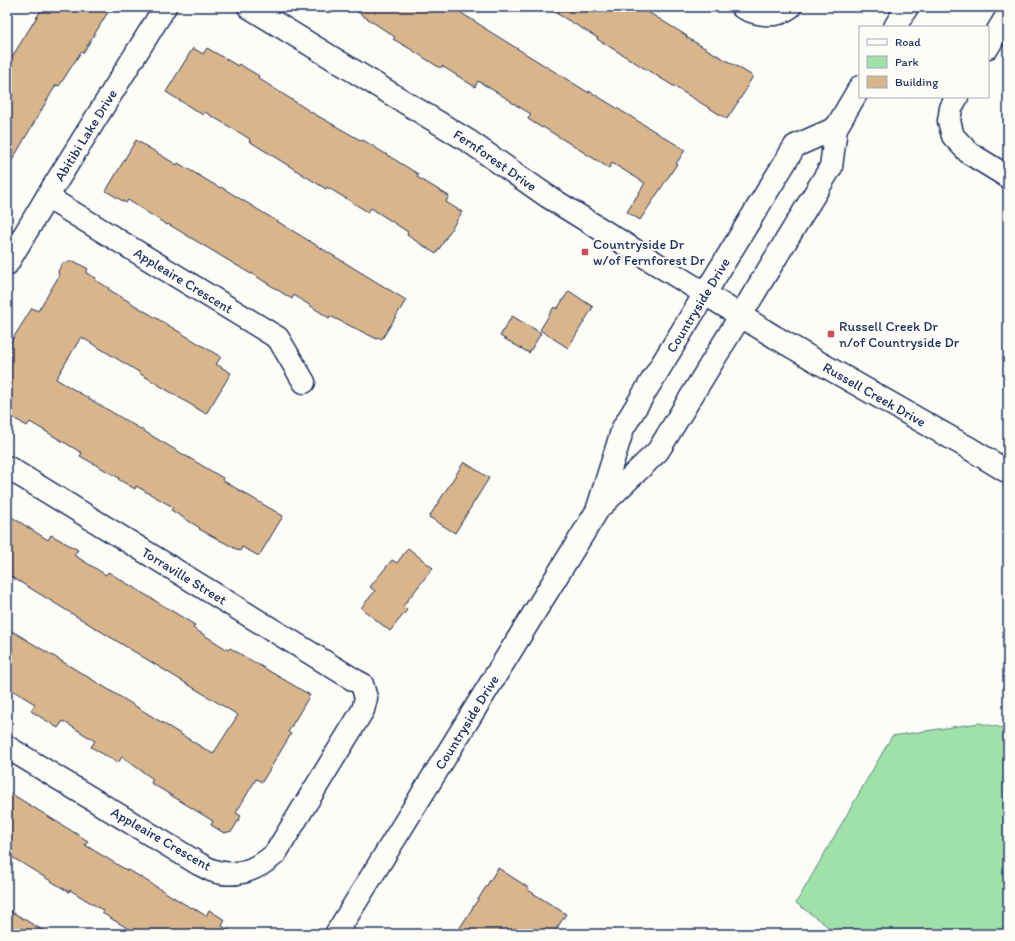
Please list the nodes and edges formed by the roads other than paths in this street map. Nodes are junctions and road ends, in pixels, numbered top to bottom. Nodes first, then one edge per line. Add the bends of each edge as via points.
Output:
1 (164, 7) edge
2 (249, 7) edge
3 (742, 7) edge
4 (790, 7) edge
5 (907, 7) edge
6 (1008, 14) edge
7 (896, 26) edge
8 (989, 45) edge
9 (859, 90) edge
10 (956, 98) edge
11 (836, 128) junction
12 (1008, 177) edge
13 (47, 197) junction
14 (7, 264) edge
15 (705, 293) junction
16 (741, 315) junction
17 (304, 382) dead end
18 (7, 467) edge
19 (1008, 472) edge
20 (597, 511) junction
21 (362, 684) joint
22 (7, 747) edge
23 (336, 934) edge

1 - 13 street, Abitibi Lake Drive
2 - 15 street, Fernforest Drive via 470,142 547,196
3 - 4 street via 764,14 780,13
5 - 7 street
6 - 8 street
9 - 11 street, Countryside Drive
10 - 12 street via 948,121 952,136 968,153
11 - 15 street, Countryside Drive via 795,146
11 - 16 street, Countryside Drive via 831,168
13 - 14 street, Abitibi Lake Drive
13 - 17 street, Appleaire Crescent via 278,338
15 - 16 street, Fernforest Drive
15 - 20 street, Countryside Drive via 623,428
16 - 19 street, Russell Creek Drive
16 - 20 street, Countryside Drive via 658,451
18 - 21 street, Torraville Street
20 - 23 street, Countryside Drive
21 - 22 street, Appleaire Crescent via 366,698 363,710 275,854 267,862 244,872 228,874 199,864

